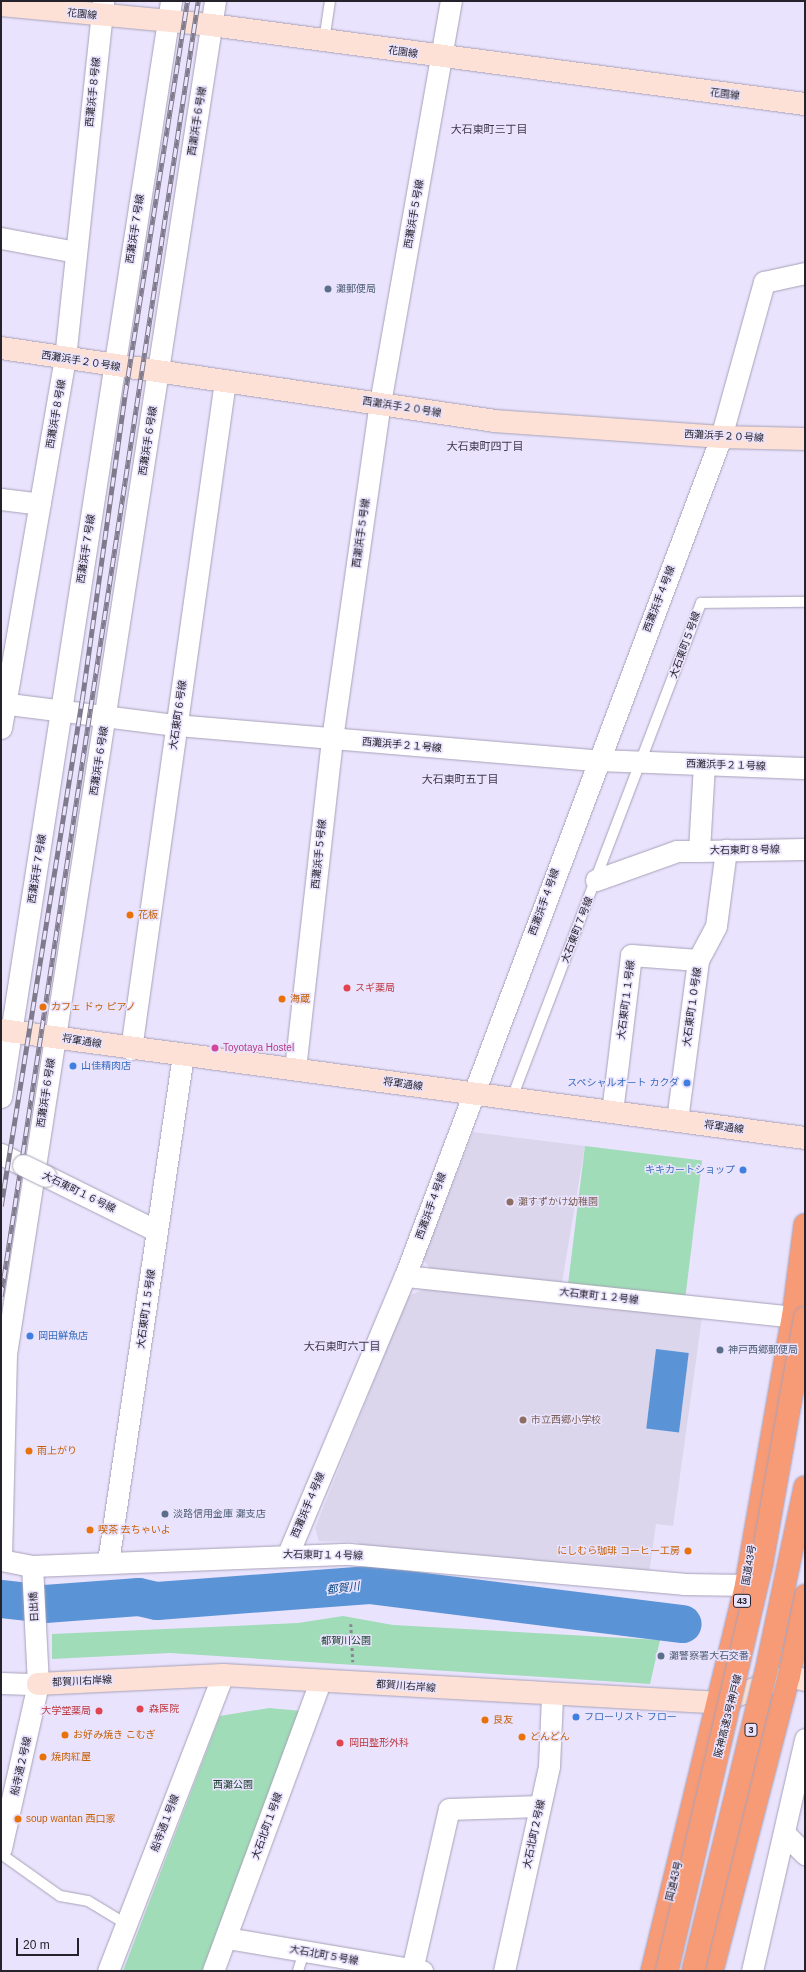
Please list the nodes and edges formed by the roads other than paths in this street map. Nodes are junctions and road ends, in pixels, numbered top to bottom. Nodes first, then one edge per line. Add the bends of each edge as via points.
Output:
1 (215, 1) edge
2 (330, 1) edge
3 (451, 1) edge
4 (1, 5) edge
5 (102, 8) edge
6 (170, 11) edge
7 (211, 25) junction
8 (324, 41) junction
9 (442, 57) junction
10 (805, 104) edge
11 (1, 238) edge
12 (76, 252) junction
13 (805, 273) edge
14 (1, 348) edge
15 (65, 358) junction
16 (114, 366) junction
17 (158, 373) junction
18 (225, 381) junction
19 (380, 403) junction
20 (721, 437) junction
21 (805, 439) edge
22 (1, 499) edge
23 (40, 504) junction
24 (805, 602) edge
25 (3, 704) edge
26 (62, 710) junction
27 (106, 716) junction
28 (176, 725) junction
29 (1, 728) edge
30 (332, 739) junction
31 (596, 760) junction
32 (641, 762) junction
33 (704, 764) junction
34 (805, 768) edge
35 (805, 849) edge
36 (699, 850) junction
37 (726, 850) junction
38 (596, 880) junction
39 (698, 960) junction
40 (6, 1031) edge
41 (55, 1037) junction
42 (131, 1049) junction
43 (183, 1055) junction
44 (295, 1069) junction
45 (473, 1093) junction
46 (1, 1097) edge
47 (512, 1098) junction
48 (612, 1112) junction
49 (677, 1120) junction
50 (805, 1138) edge
51 (1, 1154) edge
52 (805, 1225) edge
53 (157, 1231) junction
54 (405, 1276) junction
55 (799, 1317) edge
56 (805, 1487) edge
57 (2, 1522) edge
58 (288, 1554) junction
59 (2, 1560) edge
60 (108, 1562) junction
61 (32, 1572) junction
62 (746, 1585) junction
63 (805, 1596) edge
64 (223, 1675) junction
65 (797, 1678) edge
66 (320, 1681) junction
67 (1, 1683) edge
68 (38, 1684) junction
69 (552, 1696) junction
70 (717, 1703) junction
71 (805, 1739) edge
72 (802, 1768) edge
73 (540, 1806) junction
74 (784, 1833) junction
75 (1, 1848) edge
76 (1, 1854) edge
77 (805, 1854) edge
78 (126, 1924) junction
79 (227, 1938) junction
80 (304, 1951) junction
81 (408, 1970) edge
82 (108, 1971) edge
83 (213, 1971) edge
84 (298, 1971) edge
85 (504, 1971) edge
86 (652, 1971) edge
87 (667, 1971) edge
88 (693, 1971) edge
89 (712, 1971) edge
90 (752, 1971) edge

1 - 7 street, 西灘浜手６号線
2 - 8 lane
3 - 9 street, 西灘浜手５号線
4 - 5 street, 花園線
5 - 6 street, 花園線
5 - 12 street, 西灘浜手８号線
6 - 7 street, 花園線
6 - 16 street, 西灘浜手７号線
7 - 8 street, 花園線
7 - 17 street, 西灘浜手６号線
8 - 9 street, 花園線
9 - 10 street, 花園線
9 - 19 street, 西灘浜手５号線
11 - 12 street
12 - 15 street, 西灘浜手８号線
13 - 20 street, 西灘浜手４号線 via 764,282
14 - 15 street, 西灘浜手２０号線
15 - 16 street, 西灘浜手２０号線
15 - 23 street, 西灘浜手８号線
16 - 17 street, 西灘浜手２０号線
16 - 26 street, 西灘浜手７号線
17 - 18 street, 西灘浜手２０号線
17 - 27 street, 西灘浜手６号線
18 - 19 street, 西灘浜手２０号線
18 - 28 street, 大石東町６号線
19 - 20 street, 西灘浜手２０号線 via 494,421
19 - 30 street, 西灘浜手５号線
20 - 21 street, 西灘浜手２０号線
20 - 31 street, 西灘浜手４号線
22 - 23 street
23 - 25 street, 西灘浜手８号線
24 - 32 lane, 大石東町５号線 via 701,603
25 - 26 street, 西灘浜手２１号線
25 - 29 street, 西灘浜手８号線
26 - 27 street, 西灘浜手２１号線
26 - 40 street, 西灘浜手７号線
27 - 28 street, 西灘浜手２１号線
27 - 41 street, 西灘浜手６号線
28 - 30 street, 西灘浜手２１号線
28 - 42 street, 大石東町６号線
30 - 31 street, 西灘浜手２１号線
30 - 44 street, 西灘浜手５号線
31 - 32 street, 西灘浜手２１号線
31 - 45 street, 西灘浜手４号線
32 - 33 street, 西灘浜手２１号線
32 - 38 lane, 大石東町７号線
33 - 34 street, 西灘浜手２１号線
33 - 36 street, 大石東町８号線
35 - 37 street, 大石東町８号線
36 - 37 street, 大石東町８号線
36 - 38 street via 677,851
37 - 39 street, 大石東町１０号線 via 716,926
38 - 47 lane, 大石東町７号線
39 - 48 street, 大石東町１１号線 via 631,955
39 - 49 street, 大石東町１０号線
40 - 41 street, 将軍通線
40 - 46 street, 西灘浜手７号線
41 - 42 street, 将軍通線
41 - 57 street, 西灘浜手６号線 via 6,1354
42 - 43 street, 将軍通線
43 - 44 street, 将軍通線
43 - 53 street, 大石東町１５号線
44 - 45 street, 将軍通線
45 - 47 street, 将軍通線
45 - 54 street, 西灘浜手４号線
47 - 48 street, 将軍通線
48 - 49 street, 将軍通線
49 - 50 street, 将軍通線
51 - 53 street, 大石東町１６号線, bridge
52 - 55 highway, 国道43号 / 43
53 - 60 street, 大石東町１５号線
54 - 55 street, 大石東町１２号線
54 - 58 street, 西灘浜手４号線
55 - 62 highway, 国道43号 / 43
55 - 87 highway, 阪神高速3号神戸線, bridge via 762,1562
56 - 88 highway, 3, bridge via 766,1672
57 - 59 street, 大石東町１４号線
58 - 60 street, 大石東町１４号線
58 - 62 street, 大石東町１４号線 via 350,1554 683,1584
59 - 61 street, 大石東町１４号線
60 - 61 street, 大石東町１４号線
61 - 68 street, 日出橋
62 - 70 highway, 国道43号 / 43
63 - 65 highway
64 - 66 street, 都賀川右岸線
64 - 68 street, 都賀川右岸線
64 - 78 street, 船寺通１号線
65 - 70 street, 都賀川右岸線
65 - 89 highway
66 - 69 street, 都賀川右岸線
66 - 79 street, 大石北町１号線
67 - 68 street, 都賀川右岸線
68 - 75 street, 船寺通２号線
69 - 70 street, 都賀川右岸線
69 - 73 street, 大石北町２号線 via 548,1766
70 - 86 highway, 国道43号 / 43
71 - 72 street
72 - 74 street
73 - 81 street via 448,1809
73 - 85 street, 大石北町２号線
74 - 77 street
74 - 90 street
76 - 78 lane via 60,1896 88,1900
78 - 82 street, 船寺通１号線
79 - 80 street, 大石北町５号線
79 - 83 street, 大石北町１号線
80 - 81 street, 大石北町５号線
80 - 84 lane

